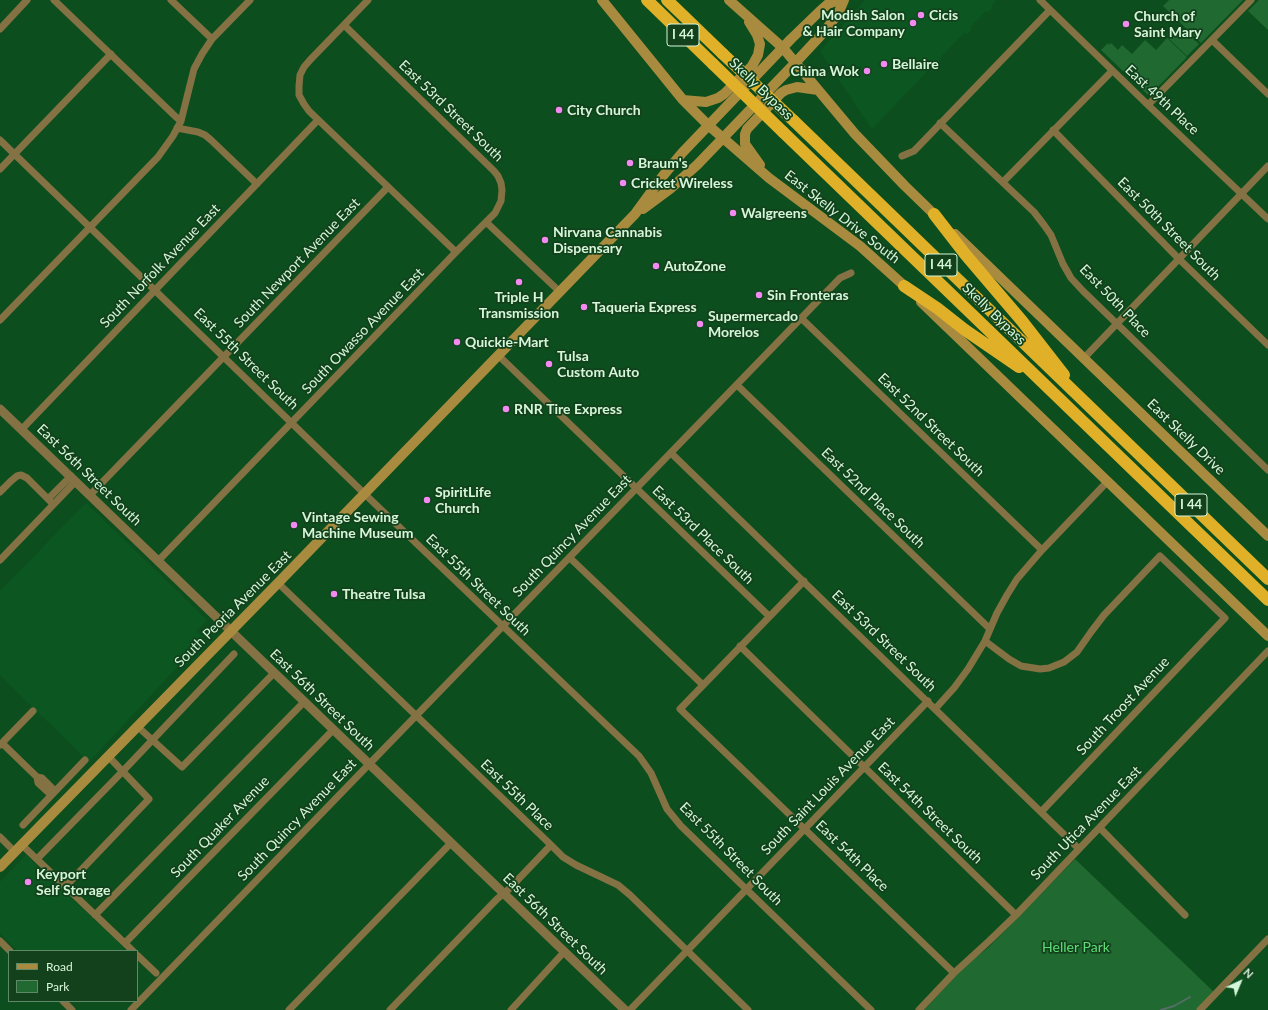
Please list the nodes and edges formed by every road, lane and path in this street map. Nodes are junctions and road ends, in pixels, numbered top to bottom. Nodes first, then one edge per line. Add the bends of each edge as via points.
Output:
1 (27, 0) edge
2 (54, 0) edge
3 (171, 0) edge
4 (250, 0) edge
5 (368, 0) edge
6 (602, 0) edge
7 (729, 0) edge
8 (838, 0) edge
9 (844, 0) edge
10 (1040, 0) edge
11 (1251, 0) edge
12 (669, 1) edge
13 (648, 2) edge
14 (1050, 10) junction
15 (744, 14) junction
16 (344, 25) junction
17 (0, 30) edge
18 (212, 39) junction
19 (1212, 40) junction
20 (783, 48) junction
21 (111, 54) junction
22 (796, 62) junction
23 (1112, 71) junction
24 (818, 90) junction
25 (1268, 94) edge
26 (683, 100) junction
27 (1148, 105) junction
28 (318, 120) junction
29 (940, 123) junction
30 (179, 125) junction
31 (708, 125) junction
32 (1053, 130) junction
33 (722, 138) junction
34 (0, 140) edge
35 (14, 154) junction
36 (902, 156) dead end
37 (1268, 166) edge
38 (0, 169) edge
39 (769, 178) junction
40 (1003, 182) junction
41 (257, 184) junction
42 (388, 188) junction
43 (1242, 194) junction
44 (635, 214) junction
45 (934, 214) junction
46 (1268, 219) edge
47 (486, 222) junction
48 (90, 227) junction
49 (456, 252) junction
50 (1179, 260) junction
51 (852, 273) dead end
52 (904, 286) junction
53 (155, 290) junction
54 (560, 292) junction
55 (801, 318) junction
56 (0, 320) edge
57 (1117, 324) junction
58 (1268, 345) edge
59 (498, 356) junction
60 (224, 357) junction
61 (1084, 358) junction
62 (737, 385) junction
63 (1046, 386) junction
64 (1089, 408) junction
65 (0, 409) edge
66 (292, 423) junction
67 (22, 429) junction
68 (671, 453) junction
69 (1268, 470) edge
70 (73, 479) junction
71 (1108, 482) junction
72 (637, 488) junction
73 (0, 492) edge
74 (365, 494) junction
75 (90, 495) junction
76 (51, 501) junction
77 (1268, 536) edge
78 (1042, 550) junction
79 (570, 558) junction
80 (0, 560) edge
81 (158, 561) junction
82 (1268, 580) edge
83 (804, 581) junction
84 (278, 583) junction
85 (1268, 600) edge
86 (769, 616) junction
87 (503, 626) junction
88 (990, 629) junction
89 (230, 631) junction
90 (1268, 636) edge
91 (984, 642) junction
92 (740, 646) junction
93 (1268, 651) edge
94 (234, 654) dead end
95 (274, 673) junction
96 (703, 685) junction
97 (304, 702) junction
98 (928, 702) junction
99 (935, 708) junction
100 (33, 710) dead end
101 (416, 715) junction
102 (137, 726) junction
103 (333, 730) junction
104 (152, 740) junction
105 (1, 744) edge
106 (108, 756) junction
107 (85, 760) dead end
108 (369, 764) junction
109 (865, 767) junction
110 (123, 771) junction
111 (53, 793) junction
112 (63, 803) junction
113 (1041, 812) junction
114 (23, 825) dead end
115 (1100, 828) junction
116 (805, 829) junction
117 (0, 837) edge
118 (451, 842) junction
119 (551, 845) junction
120 (18, 848) junction
121 (1079, 849) junction
122 (37, 859) junction
123 (0, 867) edge
124 (65, 887) junction
125 (747, 889) junction
126 (504, 893) junction
127 (1016, 914) junction
128 (1185, 915) dead end
129 (95, 916) junction
130 (1268, 940) edge
131 (0, 941) edge
132 (125, 943) junction
133 (9, 950) edge
134 (132, 950) edge
135 (687, 951) junction
136 (564, 952) junction
137 (138, 956) edge
138 (156, 973) dead end
139 (954, 973) junction
140 (64, 1002) edge
141 (72, 1010) edge
142 (131, 1010) edge
143 (289, 1010) edge
144 (390, 1010) edge
145 (511, 1010) edge
146 (625, 1010) edge
147 (630, 1010) edge
148 (748, 1010) edge
149 (871, 1010) edge
150 (918, 1010) edge
151 (1200, 1010) edge

1 - 17 street
2 - 21 street
3 - 18 street
4 - 18 street
5 - 16 street
6 - 26 main road, East Skelly Drive South
7 - 15 main road
8 - 20 main road, South Peoria Avenue East via 828,4 814,16
9 - 22 main road, South Peoria Avenue East via 838,14
10 - 14 street, East 49th Place
11 - 19 street
12 - 64 highway, Skelly Bypass / I 44, bridge
13 - 63 highway, Skelly Bypass / I 44, bridge
14 - 23 street, East 49th Place
14 - 29 street
15 - 20 main road
15 - 26 main road via 759,40 760,50 756,60 718,98 706,102
16 - 28 street via 310,60 300,75 299,95 306,108
16 - 47 street, East 53rd Street South via 498,176 502,190 501,201 495,213
18 - 30 street via 194,69
19 - 25 street
19 - 27 street
20 - 22 main road
20 - 31 main road, South Peoria Avenue East
21 - 30 street via 176,118
21 - 35 street
22 - 24 main road
22 - 33 main road, South Peoria Avenue East
23 - 27 street, East 49th Place
23 - 32 street
24 - 39 main road via 786,90 747,129 745,144
24 - 45 main road via 870,151
26 - 31 main road, East Skelly Drive South
27 - 43 street, East 49th Place
28 - 41 street, South Norfolk Avenue East
28 - 42 street
29 - 36 street via 914,151
29 - 40 street, East 50th Place
30 - 41 street via 205,135
30 - 48 street via 158,157
31 - 33 main road, East Skelly Drive South
31 - 44 main road, South Peoria Avenue East via 666,172
32 - 40 street
32 - 50 street, East 50th Street South
33 - 39 main road, East Skelly Drive South
33 - 44 main road, South Peoria Avenue East via 670,189
34 - 35 street, East 55th Street South
35 - 38 street
35 - 48 street, East 55th Street South
37 - 43 street
39 - 52 main road, East Skelly Drive South via 860,246
40 - 57 street, East 50th Place via 1044,225 1072,278
41 - 53 street, South Norfolk Avenue East
42 - 49 street
42 - 60 street, South Newport Avenue East
43 - 46 street, East 49th Place
43 - 50 street
44 - 54 main road, South Peoria Avenue East
45 - 61 main road
45 - 64 highway via 1022,320
47 - 49 street, South Owasso Avenue East
47 - 54 street
48 - 53 street, East 55th Street South
48 - 56 street
49 - 66 street, South Owasso Avenue East
50 - 57 street
50 - 58 street, East 50th Street South
51 - 55 street, South Quincy Avenue East via 840,278
52 - 63 highway
52 - 71 main road, East Skelly Drive South
53 - 60 street, East 55th Street South
53 - 67 street, South Norfolk Avenue East
54 - 59 main road, South Peoria Avenue East
55 - 62 street, South Quincy Avenue East
55 - 78 street, East 52nd Street South
57 - 61 street
57 - 69 street, East 50th Place
59 - 72 street, East 53rd Place South
59 - 74 main road, South Peoria Avenue East
60 - 66 street, East 55th Street South
60 - 75 street, South Newport Avenue East
61 - 77 main road, East Skelly Drive
62 - 68 street, South Quincy Avenue East
62 - 88 street, East 52nd Place South
63 - 85 highway, Skelly Bypass / I 44
64 - 82 highway, Skelly Bypass / I 44
65 - 67 street, East 56th Street South
66 - 74 street, East 55th Street South
66 - 81 street, South Owasso Avenue East
67 - 70 street, East 56th Street South
68 - 72 street, South Quincy Avenue East
68 - 83 street, East 53rd Street South
70 - 75 street, East 56th Street South
70 - 76 street
71 - 78 street
71 - 90 main road
72 - 79 street, South Quincy Avenue East
72 - 86 street, East 53rd Place South
73 - 76 street via 21,475
74 - 84 main road, South Peoria Avenue East
74 - 87 street, East 55th Street South
75 - 81 street, East 56th Street South
76 - 80 street
78 - 88 street via 1017,579
79 - 87 street, South Quincy Avenue East
79 - 96 street
81 - 89 street, East 56th Street South
83 - 86 street
83 - 98 street, East 53rd Street South
84 - 89 main road, South Peoria Avenue East
84 - 101 street, East 55th Place
86 - 92 street
87 - 101 street, South Quincy Avenue East
87 - 125 street, East 55th Street South via 638,756 651,773 673,817
88 - 91 street
89 - 95 street, East 56th Street South
89 - 102 main road, South Peoria Avenue East
91 - 99 street via 954,688
91 - 113 street, South Troost Avenue via 1022,666 1040,669 1064,662 1077,652 1104,616 1160,556 1225,618
92 - 96 street
92 - 109 street, East 54th Street South
93 - 115 street, South Utica Avenue East
94 - 104 street
95 - 97 street, East 56th Street South
95 - 104 street via 182,767
96 - 116 street, East 54th Place via 680,709
97 - 103 street, East 56th Street South
97 - 129 street
98 - 99 street, East 53rd Street South
98 - 109 street, South Saint Louis Avenue East
99 - 113 street, East 53rd Street South
100 - 105 street
101 - 108 street, South Quincy Avenue East
101 - 119 street, East 55th Place
102 - 104 street
102 - 106 main road, South Peoria Avenue East
103 - 108 street, East 56th Street South
103 - 132 street, South Quaker Avenue
104 - 110 street
105 - 111 street via 37,778 42,778
106 - 110 street
106 - 112 main road, South Peoria Avenue East
107 - 111 street
108 - 118 street, East 56th Street South
108 - 142 street, South Quincy Avenue East
109 - 116 street, South Saint Louis Avenue East
109 - 127 street, East 54th Street South
110 - 122 street
110 - 124 street via 149,799
111 - 112 street
111 - 114 street
112 - 120 main road, South Peoria Avenue East
113 - 121 street, East 53rd Street South
115 - 121 street, South Utica Avenue East
115 - 128 street
116 - 125 street, South Saint Louis Avenue East
116 - 139 street, East 54th Place
117 - 120 street
118 - 126 street, East 56th Street South
118 - 143 street
119 - 126 street
119 - 135 street, East 55th Place via 576,865 618,885
120 - 122 street
120 - 123 main road, South Peoria Avenue East
121 - 127 street, South Utica Avenue East
122 - 124 street
124 - 129 street
125 - 135 street, South Saint Louis Avenue East
125 - 149 street, East 55th Street South
126 - 136 street, East 56th Street South
126 - 144 street
127 - 139 street, South Utica Avenue East
129 - 132 street
130 - 151 street
131 - 133 street
132 - 134 street
135 - 147 street, South Saint Louis Avenue East
135 - 148 street, East 55th Place
136 - 145 street
136 - 146 street, East 56th Street South
137 - 138 street
139 - 150 street, South Utica Avenue East
140 - 141 street

